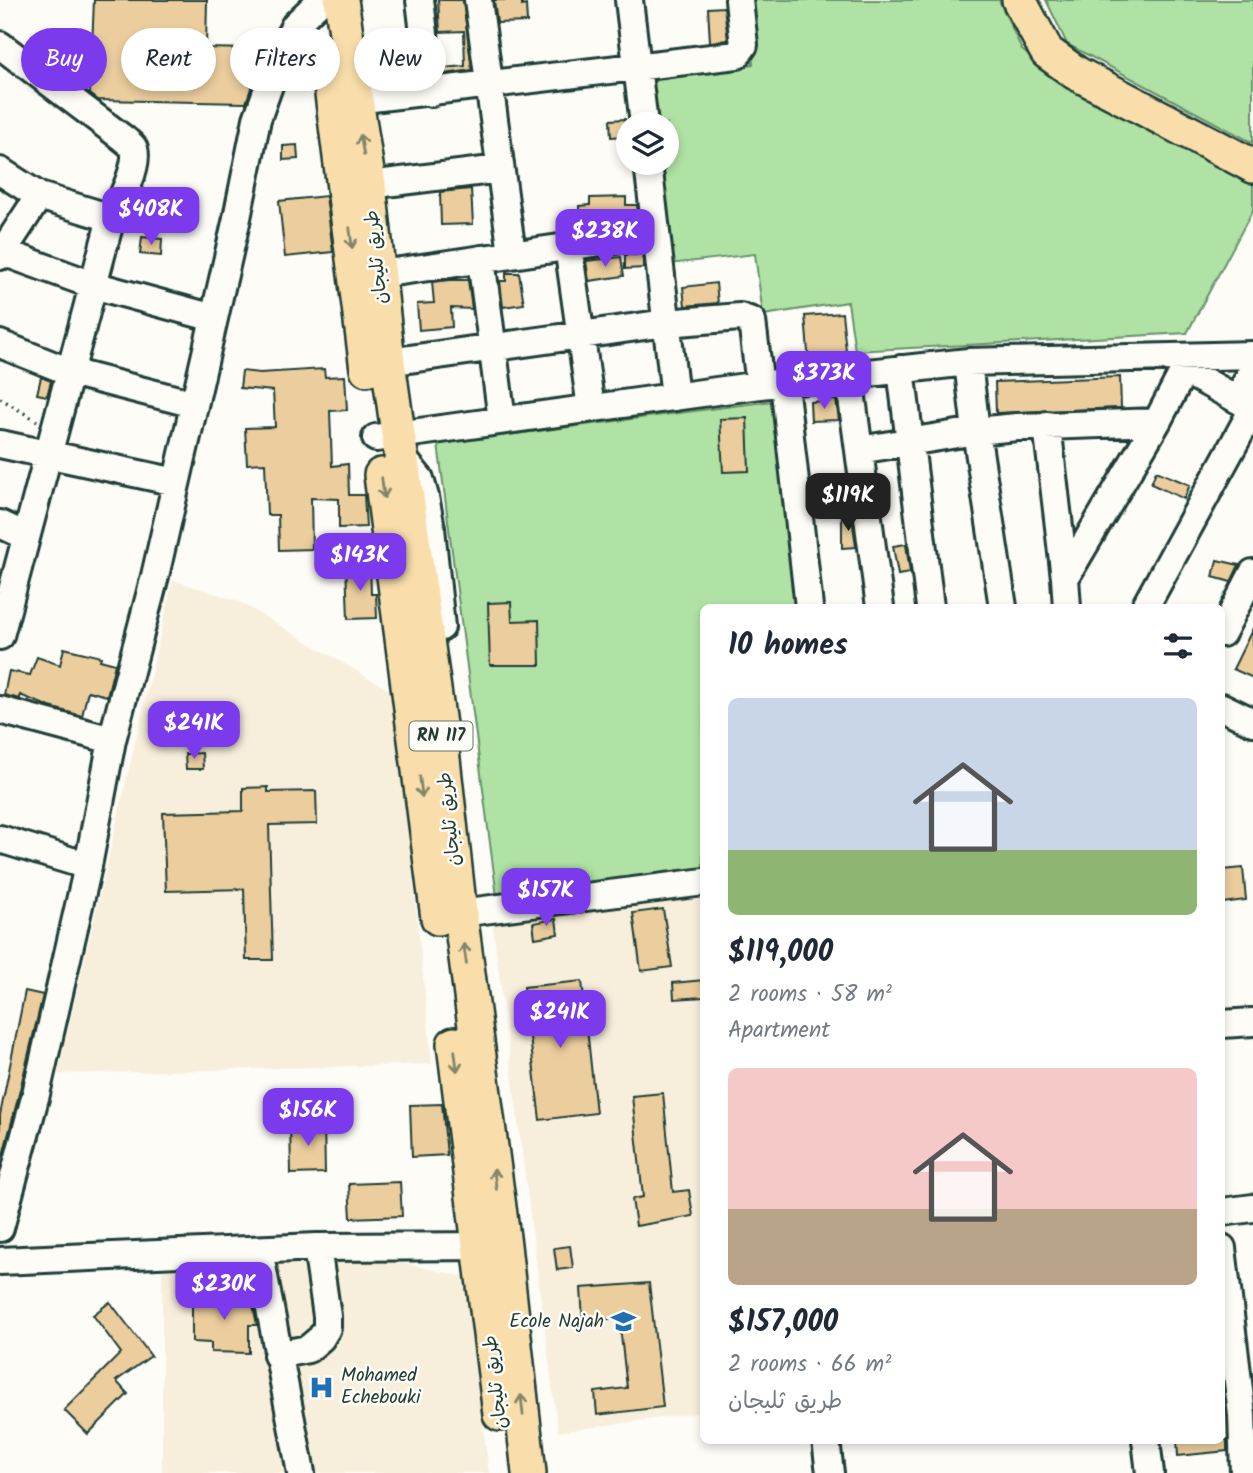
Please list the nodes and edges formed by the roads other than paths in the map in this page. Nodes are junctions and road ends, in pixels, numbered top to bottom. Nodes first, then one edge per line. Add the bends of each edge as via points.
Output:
1 (322, 0) edge
2 (341, 0) edge
3 (420, 0) edge
4 (478, 0) edge
5 (629, 0) edge
6 (739, 0) edge
7 (1019, 0) edge
8 (0, 45) edge
9 (637, 68) junction
10 (488, 85) junction
11 (430, 93) junction
12 (355, 100) junction
13 (642, 112) edge
14 (1253, 166) edge
15 (500, 169) junction
16 (0, 171) edge
17 (649, 175) edge
18 (369, 185) junction
19 (39, 196) junction
20 (111, 218) junction
21 (656, 234) junction
22 (568, 246) junction
23 (1, 253) edge
24 (512, 254) junction
25 (481, 259) junction
26 (380, 274) junction
27 (93, 285) junction
28 (214, 318) junction
29 (666, 323) junction
30 (581, 335) junction
31 (0, 344) edge
32 (492, 347) junction
33 (1253, 355) edge
34 (388, 362) junction
35 (968, 362) junction
36 (1187, 363) junction
37 (901, 369) junction
38 (1253, 369) edge
39 (70, 372) junction
40 (849, 376) junction
41 (772, 384) junction
42 (675, 397) junction
43 (194, 404) junction
44 (1248, 405) edge
45 (591, 408) junction
46 (502, 420) junction
47 (1157, 422) junction
48 (1047, 425) junction
49 (976, 431) junction
50 (911, 442) junction
51 (51, 443) junction
52 (392, 443) junction
53 (0, 444) edge
54 (859, 450) junction
55 (176, 482) junction
56 (0, 524) edge
57 (26, 536) junction
58 (1253, 573) edge
59 (1065, 578) junction
60 (809, 604) edge
61 (880, 604) edge
62 (930, 604) edge
63 (1003, 604) edge
64 (1067, 604) edge
65 (1147, 604) edge
66 (1225, 627) edge
67 (0, 636) edge
68 (1225, 708) edge
69 (0, 710) edge
70 (1253, 722) edge
71 (427, 733) junction
72 (112, 740) junction
73 (0, 839) edge
74 (88, 866) junction
75 (700, 883) edge
76 (460, 913) junction
77 (1253, 1022) edge
78 (1225, 1024) edge
79 (1253, 1208) edge
80 (1225, 1212) edge
81 (0, 1228) edge
82 (492, 1246) junction
83 (317, 1247) junction
84 (259, 1250) junction
85 (0, 1261) edge
86 (1225, 1295) edge
87 (278, 1355) junction
88 (1247, 1414) edge
89 (826, 1444) edge
90 (1146, 1444) edge
91 (300, 1473) edge
92 (507, 1473) edge
93 (529, 1473) edge
94 (830, 1473) edge
95 (1150, 1473) edge
96 (1241, 1473) edge

1 - 28 street via 295,25 257,118
1 -> 52 main road, طريق ثليجان / RN 117 via 332,103
2 - 12 main road, طريق ثليجان / RN 117
3 - 11 street
4 - 10 street
5 - 9 street
6 - 9 street via 744,45 737,55
7 - 14 main road via 1047,52 1076,73
8 - 20 street via 134,148 136,157 123,199
9 - 10 street
9 - 13 street
10 - 11 street
10 - 15 street
11 - 12 street
18 -> 12 main road, طريق ثليجان / RN 117
15 - 18 street
15 - 24 street
16 - 19 street
17 - 21 street
18 - 26 main road, طريق ثليجان / RN 117
19 - 20 street
19 - 23 street
20 - 27 street
21 - 22 street
21 - 29 street
22 - 24 street
22 - 30 street
23 - 27 street
24 - 25 street
25 - 26 street
25 - 32 street
26 - 34 main road, طريق ثليجان / RN 117
27 - 28 street
27 - 39 street
28 - 43 street
29 - 30 street
29 - 41 street via 748,318
29 - 42 street
30 - 32 street
30 - 45 street
31 - 39 street
32 - 34 street
32 - 46 street
33 - 36 street
34 - 52 main road, طريق ثليجان / RN 117
35 - 36 street
35 - 37 street
35 - 49 street
36 - 44 street
36 - 47 street
37 - 40 street
37 - 50 street
38 - 44 street
39 - 43 street
39 - 51 street
40 - 41 street
40 - 54 street
41 - 42 street
41 - 60 street
42 - 45 street
43 - 55 street
44 - 65 street
45 - 46 street
46 - 52 street
47 - 48 street
47 - 59 street
48 - 49 street
48 - 59 street
49 - 50 street
49 - 63 street
50 - 54 street
50 - 62 street
51 - 53 street
51 - 55 street
51 - 57 street
52 - 71 main road, طريق ثليجان / RN 117
54 - 61 street
55 - 72 street
56 - 57 street
57 - 67 street
58 - 66 street
59 - 64 street
68 - 70 street
69 - 72 street
71 - 76 main road, طريق ثليجان / RN 117
71 -> 82 main road, طريق ثليجان / RN 117
72 - 74 street
73 - 74 street
74 - 81 street
75 - 76 street
82 -> 76 main road, طريق ثليجان / RN 117
77 - 78 street
79 - 80 street
82 - 83 street
82 - 92 main road, طريق ثليجان / RN 117
93 -> 82 main road, طريق ثليجان / RN 117
83 - 84 street
83 - 87 street via 327,1328 308,1349
84 - 85 street
84 - 87 street
86 - 88 street
87 - 91 street
88 - 96 street
89 - 94 street
90 - 95 street

